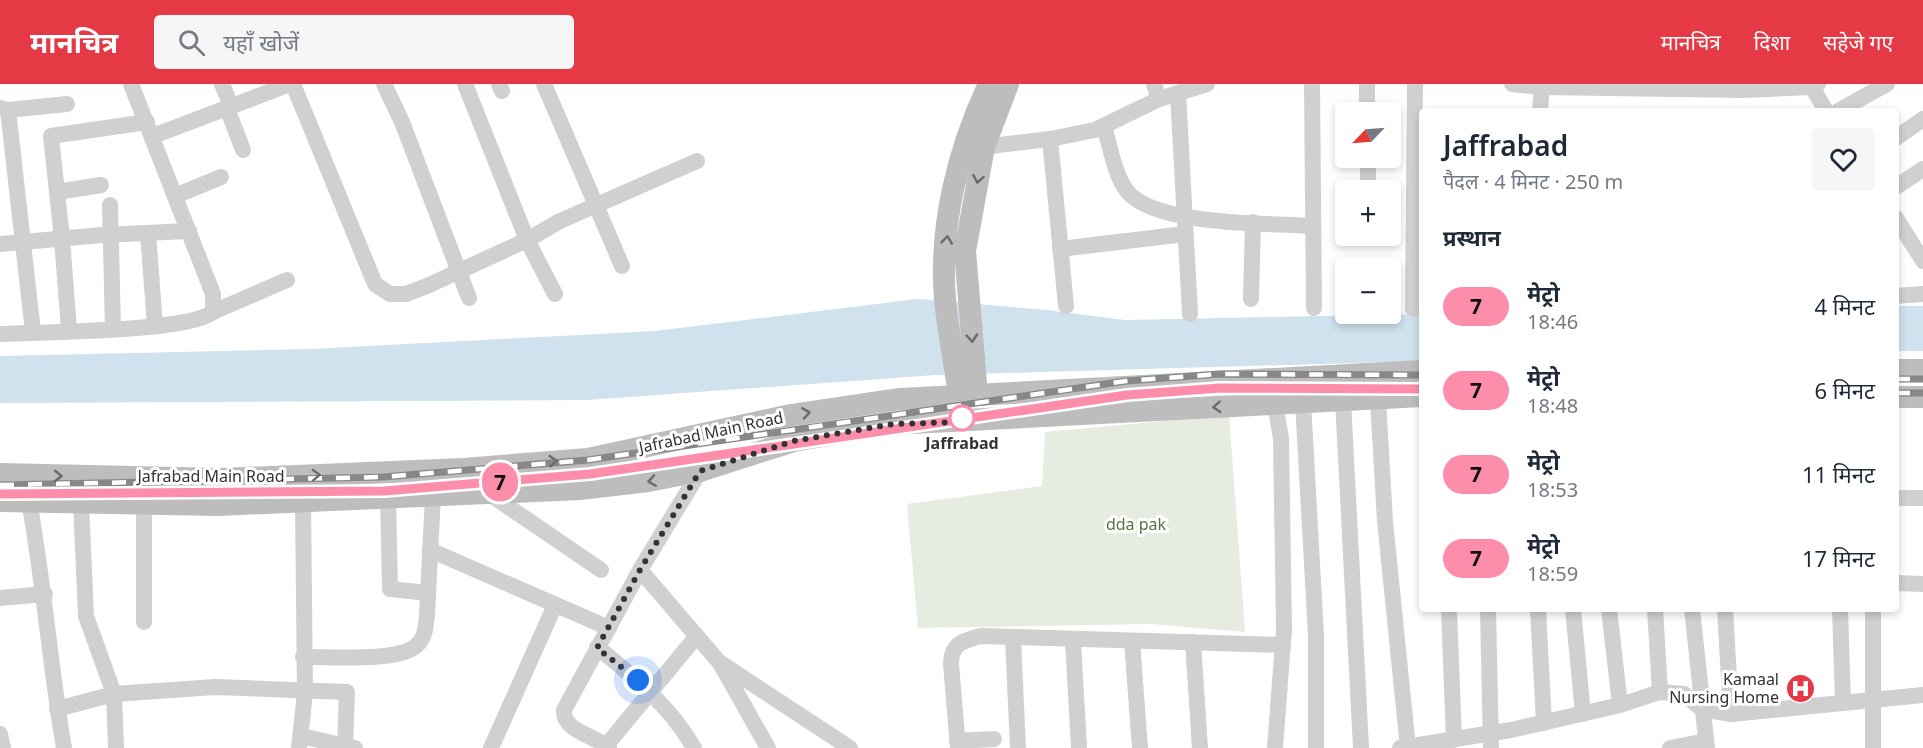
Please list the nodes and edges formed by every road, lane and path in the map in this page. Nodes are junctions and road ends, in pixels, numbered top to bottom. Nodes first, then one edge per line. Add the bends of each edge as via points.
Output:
1 (130, 84) edge
2 (222, 84) edge
3 (291, 84) edge
4 (384, 84) edge
5 (465, 84) edge
6 (544, 84) edge
7 (989, 84) edge
8 (1008, 84) edge
9 (1207, 84) edge
10 (1312, 84) edge
11 (1367, 84) edge
12 (1415, 84) edge
13 (1514, 84) edge
14 (1887, 84) edge
15 (1542, 86) edge
16 (1630, 86) edge
17 (1768, 86) edge
18 (1815, 86) edge
19 (1741, 87) edge
20 (1157, 92) edge
21 (1178, 93) junction
22 (1368, 102) edge
23 (67, 104) dead end
24 (229, 107) junction
25 (1540, 108) edge
26 (1825, 108) edge
27 (1843, 108) edge
28 (4, 109) edge
29 (1923, 119) edge
30 (1104, 126) junction
31 (150, 129) junction
32 (1899, 136) edge
33 (1050, 139) junction
34 (974, 148) junction
35 (243, 150) dead end
36 (697, 161) dead end
37 (1923, 169) edge
38 (221, 177) dead end
39 (101, 184) dead end
40 (1899, 185) edge
41 (57, 192) junction
42 (176, 196) junction
43 (597, 204) junction
44 (110, 206) dead end
45 (1185, 217) junction
46 (1253, 222) junction
47 (1899, 223) edge
48 (1313, 226) junction
49 (189, 231) junction
50 (148, 233) junction
51 (1185, 234) junction
52 (110, 235) junction
53 (62, 239) junction
54 (527, 240) junction
55 (23, 242) junction
56 (0, 244) edge
57 (1060, 249) junction
58 (1923, 260) edge
59 (622, 267) dead end
60 (460, 270) junction
61 (287, 280) dead end
62 (555, 294) dead end
63 (1923, 294) edge
64 (1899, 296) edge
65 (469, 298) dead end
66 (1251, 299) dead end
67 (1066, 306) dead end
68 (1314, 308) dead end
69 (1413, 309) dead end
70 (213, 312) junction
71 (1190, 314) dead end
72 (154, 326) junction
73 (113, 328) junction
74 (69, 330) junction
75 (33, 332) junction
76 (0, 334) edge
77 (1899, 370) edge
78 (1923, 370) edge
79 (1419, 371) edge
80 (1249, 379) junction
81 (967, 387) junction
82 (1419, 396) edge
83 (1899, 397) edge
84 (1923, 397) edge
85 (1343, 400) junction
86 (1378, 400) junction
87 (1303, 402) junction
88 (1275, 404) junction
89 (1248, 405) junction
90 (764, 421) junction
91 (772, 448) junction
92 (700, 471) junction
93 (0, 474) edge
94 (488, 493) junction
95 (433, 495) junction
96 (388, 497) junction
97 (1899, 498) edge
98 (1923, 498) edge
99 (0, 501) edge
100 (29, 501) junction
101 (303, 501) junction
102 (81, 502) junction
103 (144, 504) junction
104 (430, 549) junction
105 (601, 570) dead end
106 (640, 570) junction
107 (1899, 583) edge
108 (1923, 584) edge
109 (428, 593) junction
110 (45, 594) junction
111 (0, 598) edge
112 (555, 606) junction
113 (1449, 612) edge
114 (1488, 612) edge
115 (1539, 612) edge
116 (1573, 612) edge
117 (1609, 612) edge
118 (1655, 612) edge
119 (1692, 612) edge
120 (1725, 612) edge
121 (1840, 612) edge
122 (1873, 612) edge
123 (144, 622) dead end
124 (609, 628) junction
125 (696, 637) junction
126 (1013, 638) junction
127 (1073, 641) junction
128 (1132, 641) junction
129 (1193, 642) junction
130 (1283, 645) junction
131 (597, 648) junction
132 (303, 657) junction
133 (719, 663) junction
134 (305, 689) junction
135 (650, 692) junction
136 (1660, 692) junction
137 (114, 694) junction
138 (1923, 695) edge
139 (1874, 699) junction
140 (1843, 703) junction
141 (1620, 705) junction
142 (57, 709) junction
143 (1702, 710) junction
144 (1583, 714) junction
145 (1731, 714) junction
146 (1544, 723) junction
147 (0, 734) edge
148 (994, 739) dead end
149 (1455, 740) junction
150 (1490, 741) edge
151 (300, 742) edge
152 (957, 745) edge
153 (1706, 745) edge
154 (350, 747) edge
155 (606, 747) edge
156 (3, 748) edge
157 (64, 748) edge
158 (116, 748) edge
159 (490, 748) edge
160 (693, 748) edge
161 (768, 748) edge
162 (850, 748) edge
163 (1018, 748) edge
164 (1079, 748) edge
165 (1140, 748) edge
166 (1200, 748) edge
167 (1275, 748) edge
168 (1317, 748) edge
169 (1361, 748) edge
170 (1405, 748) edge
171 (1670, 748) edge
172 (1873, 748) edge

1 - 31 street
2 - 24 street
3 - 24 street
3 - 60 street via 375,284 390,294 406,294
4 - 60 street
5 - 54 street
6 - 43 street
7 - 34 main road
8 - 34 main road
9 - 21 street
10 - 48 street
11 - 22 street
12 - 69 street
13 - 15 street
14 - 27 street
15 - 16 street
15 - 25 street
16 - 19 street
17 - 18 street
17 - 19 street
18 - 26 street
20 - 21 street
20 - 30 street
21 - 45 street
23 - 28 street
24 - 31 street
24 - 35 street
28 - 55 street
29 - 32 street
30 - 33 street
30 - 45 street via 1125,189 1151,209
31 - 41 street via 51,136
31 - 42 street
33 - 34 street
33 - 57 street
34 -> 81 main road via 965,251 969,298
81 -> 34 main road via 945,299 945,250 956,172
36 - 43 street
37 - 40 street
38 - 42 street
39 - 41 street
41 - 53 street
42 - 49 street
43 - 54 street
43 - 59 street
44 - 52 street
45 - 46 street
45 - 51 street
46 - 48 street
46 - 66 street
47 - 58 street
48 - 68 street
49 - 50 street
49 - 70 street via 213,294
50 - 52 street
50 - 72 street
51 - 57 street
51 - 71 street
52 - 53 street
52 - 73 street
53 - 55 street
53 - 74 street
54 - 60 street
54 - 62 street
55 - 56 street
55 - 75 street
57 - 67 street
60 - 65 street
61 - 70 street
63 - 64 street
70 - 72 street via 189,323
72 - 73 street
73 - 74 street
74 - 75 street
75 - 76 street
77 - 78 main road
79 - 80 main road, Jafrabad Main Road
80 - 81 main road, Jafrabad Main Road
80 - 89 main road
90 -> 81 main road, Jafrabad Main Road
82 - 86 main road, Jafrabad Main Road
83 - 84 main road
85 - 86 main road, Jafrabad Main Road
85 - 87 main road, Jafrabad Main Road
85 - 169 street
86 - 170 street
87 - 88 main road, Jafrabad Main Road
87 - 168 street via 1316,635
88 - 89 main road, Jafrabad Main Road
88 - 130 street via 1281,438
89 -> 91 main road, Jafrabad Main Road via 893,424
90 - 91 main road
93 -> 90 main road, Jafrabad Main Road via 221,479 463,469 588,459
91 - 92 main road, Jafrabad Main Road
92 -> 94 main road, Jafrabad Main Road via 648,482
92 - 106 street
94 - 95 main road, Jafrabad Main Road
94 - 105 street
95 - 96 main road, Jafrabad Main Road
95 - 104 street
96 - 101 main road, Jafrabad Main Road
96 - 109 street via 390,590
97 - 98 street
99 - 100 main road, Jafrabad Main Road
100 - 102 main road, Jafrabad Main Road
100 - 110 street
101 - 103 main road, Jafrabad Main Road
101 - 132 street
102 - 103 main road, Jafrabad Main Road
102 - 137 street via 86,616
103 - 123 street
104 - 109 street
104 - 112 street
106 - 124 street
106 - 125 street
107 - 108 street
109 - 132 street via 425,631 411,650 400,655
110 - 111 street
110 - 142 street
112 - 124 street
112 - 159 street
113 - 149 street
114 - 150 street
115 - 146 street
116 - 144 street
117 - 141 street
118 - 136 street
119 - 143 street
120 - 145 street
121 - 140 street
122 - 139 street
124 - 131 street
125 - 133 street
125 - 135 street
126 - 127 street
126 - 152 street via 981,636 958,643 951,651
126 - 163 street
127 - 128 street
127 - 164 street
128 - 129 street
128 - 165 street
129 - 130 street
129 - 166 street
130 - 167 street
131 - 135 street
131 - 155 street via 563,715 571,727
132 - 134 street
133 - 161 street
133 - 162 street
134 - 137 street via 215,687
134 - 151 street
134 - 154 street via 347,692
135 - 155 street
135 - 160 street
136 - 141 street
136 - 143 street via 1684,694
137 - 142 street
137 - 158 street
138 - 139 street
139 - 140 street
139 - 172 street
140 - 145 street
141 - 144 street
142 - 157 street
143 - 145 street
143 - 153 street
144 - 146 street
146 - 150 street
147 - 156 street
148 - 152 street
149 - 150 street
149 - 170 street
151 - 154 street
153 - 171 street

